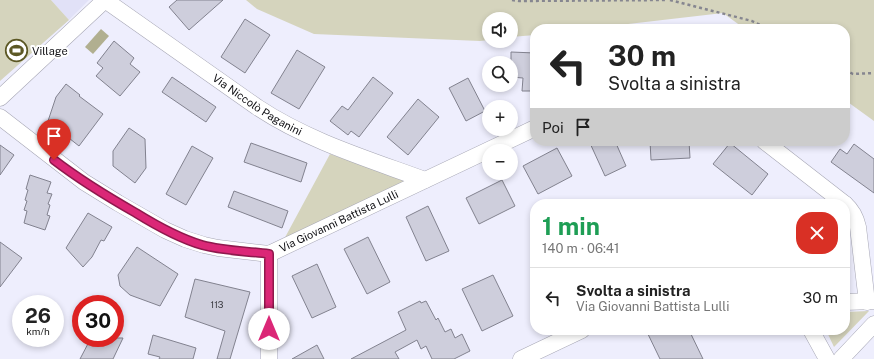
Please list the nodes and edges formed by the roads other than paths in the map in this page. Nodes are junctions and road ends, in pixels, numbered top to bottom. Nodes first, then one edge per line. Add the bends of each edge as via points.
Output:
1 (105, 0) edge
2 (0, 98) edge
3 (0, 117) edge
4 (530, 130) edge
5 (770, 146) edge
6 (425, 180) junction
7 (839, 199) edge
8 (850, 210) edge
9 (269, 254) junction
10 (870, 301) edge
11 (850, 302) edge
12 (874, 324) edge
13 (571, 335) edge
14 (814, 335) edge
15 (269, 359) edge
16 (521, 359) edge
17 (827, 359) edge
18 (841, 359) edge

1 - 2 street
1 - 6 street, Via Niccolò Paganini via 277,120 316,139
3 - 9 street, Via Giovanni Battista Lulli via 84,182 165,230 204,245
4 - 6 street, Via Giovanni Battista Lulli
5 - 7 street
6 - 9 street, Via Giovanni Battista Lulli
8 - 10 street via 857,221
9 - 15 street
10 - 11 street
12 - 18 street
13 - 16 street
14 - 17 street

